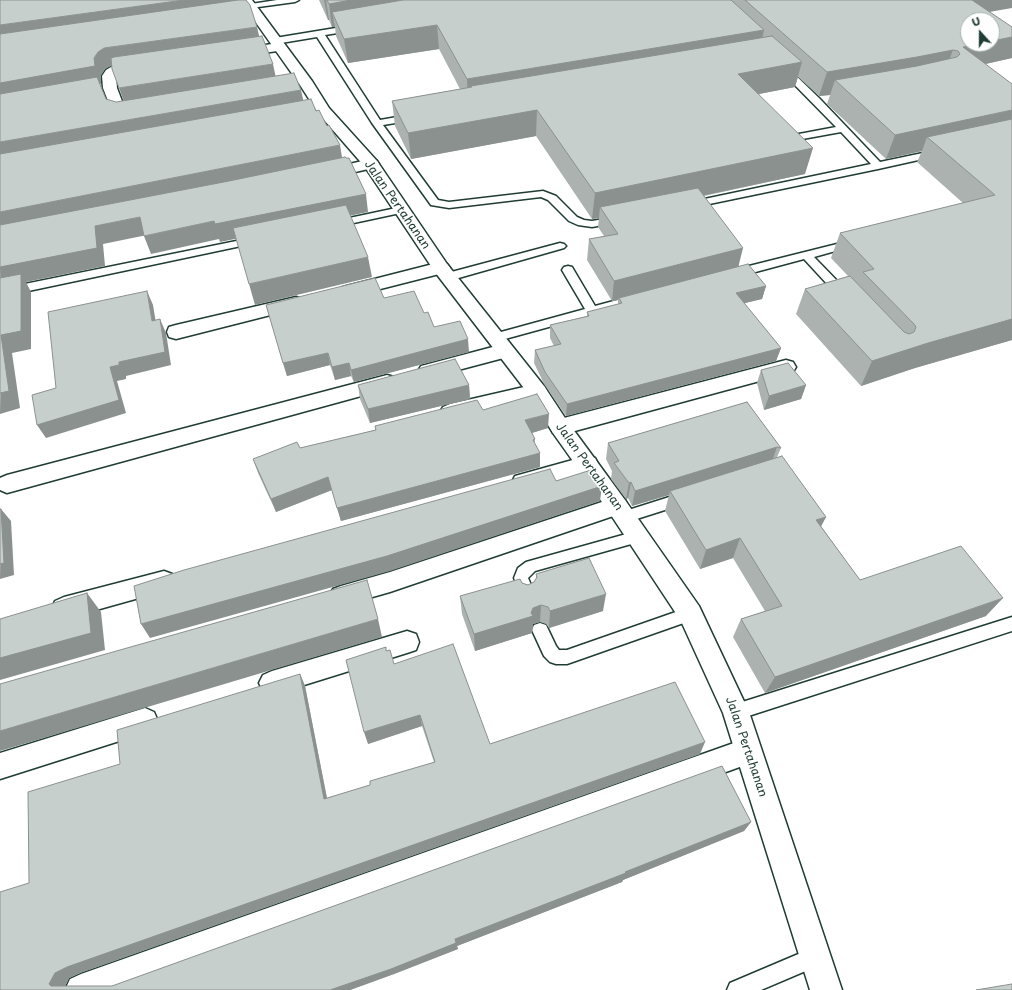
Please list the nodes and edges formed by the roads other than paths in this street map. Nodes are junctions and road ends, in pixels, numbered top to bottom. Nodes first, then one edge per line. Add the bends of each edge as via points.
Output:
1 (295, 0) edge
2 (249, 8) edge
3 (365, 26) edge
4 (320, 34) junction
5 (277, 44) junction
6 (225, 55) edge
7 (775, 61) edge
8 (155, 65) edge
9 (110, 88) junction
10 (96, 91) edge
11 (152, 110) edge
12 (424, 115) edge
13 (377, 123) junction
14 (842, 129) junction
15 (786, 139) edge
16 (945, 151) edge
17 (370, 164) junction
18 (878, 166) junction
19 (310, 177) edge
20 (680, 207) edge
21 (402, 210) junction
22 (626, 218) edge
23 (326, 226) edge
24 (264, 239) edge
25 (865, 239) edge
26 (560, 246) dead end
27 (806, 254) junction
28 (568, 270) dead end
29 (445, 273) junction
30 (722, 277) edge
31 (0, 293) edge
32 (335, 294) edge
33 (645, 297) edge
34 (312, 299) edge
35 (854, 306) edge
36 (592, 311) junction
37 (176, 332) dead end
38 (499, 344) junction
39 (786, 367) edge
40 (537, 391) junction
41 (430, 417) edge
42 (560, 427) junction
43 (587, 464) junction
44 (7, 484) dead end
45 (504, 488) edge
46 (698, 493) edge
47 (621, 511) junction
48 (637, 537) junction
49 (183, 576) edge
50 (527, 594) edge
51 (321, 602) edge
52 (46, 613) edge
53 (690, 614) junction
54 (1012, 624) edge
55 (540, 630) dead end
56 (407, 642) dead end
57 (248, 690) edge
58 (736, 712) junction
59 (165, 715) edge
60 (748, 752) junction
61 (0, 766) edge
62 (815, 957) junction
63 (81, 990) edge
64 (737, 990) edge
65 (826, 990) edge

1 - 2 lane
2 - 5 street, Jalan Pertahanan
3 - 4 lane
4 - 5 lane
4 - 13 lane
5 - 6 street
5 - 17 street, Jalan Pertahanan via 315,112
7 - 14 lane via 821,100
8 - 9 street via 116,70 109,76
9 - 10 street
9 - 11 street via 119,113
12 - 13 lane
13 - 22 lane via 435,203 449,205 543,194 552,198 573,219 582,224
14 - 15 lane
14 - 18 lane
16 - 18 lane
17 - 19 street
17 - 21 street, Jalan Pertahanan
18 - 20 lane
21 - 23 lane
21 - 29 street, Jalan Pertahanan
24 - 31 lane
25 - 27 lane
26 - 29 lane
27 - 30 lane
27 - 35 lane
28 - 36 lane
29 - 32 street
29 - 38 street, Jalan Pertahanan
33 - 36 lane
34 - 37 street
36 - 38 lane
38 - 40 street, Jalan Pertahanan
38 - 44 street via 409,377
39 - 42 street
40 - 41 street
40 - 42 street, Jalan Pertahanan
42 - 43 street, Jalan Pertahanan
43 - 45 street
43 - 47 street, Jalan Pertahanan
46 - 47 lane
47 - 48 street, Jalan Pertahanan
47 - 51 street
48 - 50 lane via 531,566 523,572 522,578
48 - 53 street, Jalan Pertahanan
49 - 52 street
53 - 55 lane via 567,657 556,657 550,651
53 - 58 street, Jalan Pertahanan
54 - 58 lane
56 - 57 street
58 - 60 street, Jalan Pertahanan
59 - 61 street
60 - 62 street, Jalan Pertahanan
60 - 63 street
62 - 64 lane
62 - 65 street, Jalan Pertahanan

